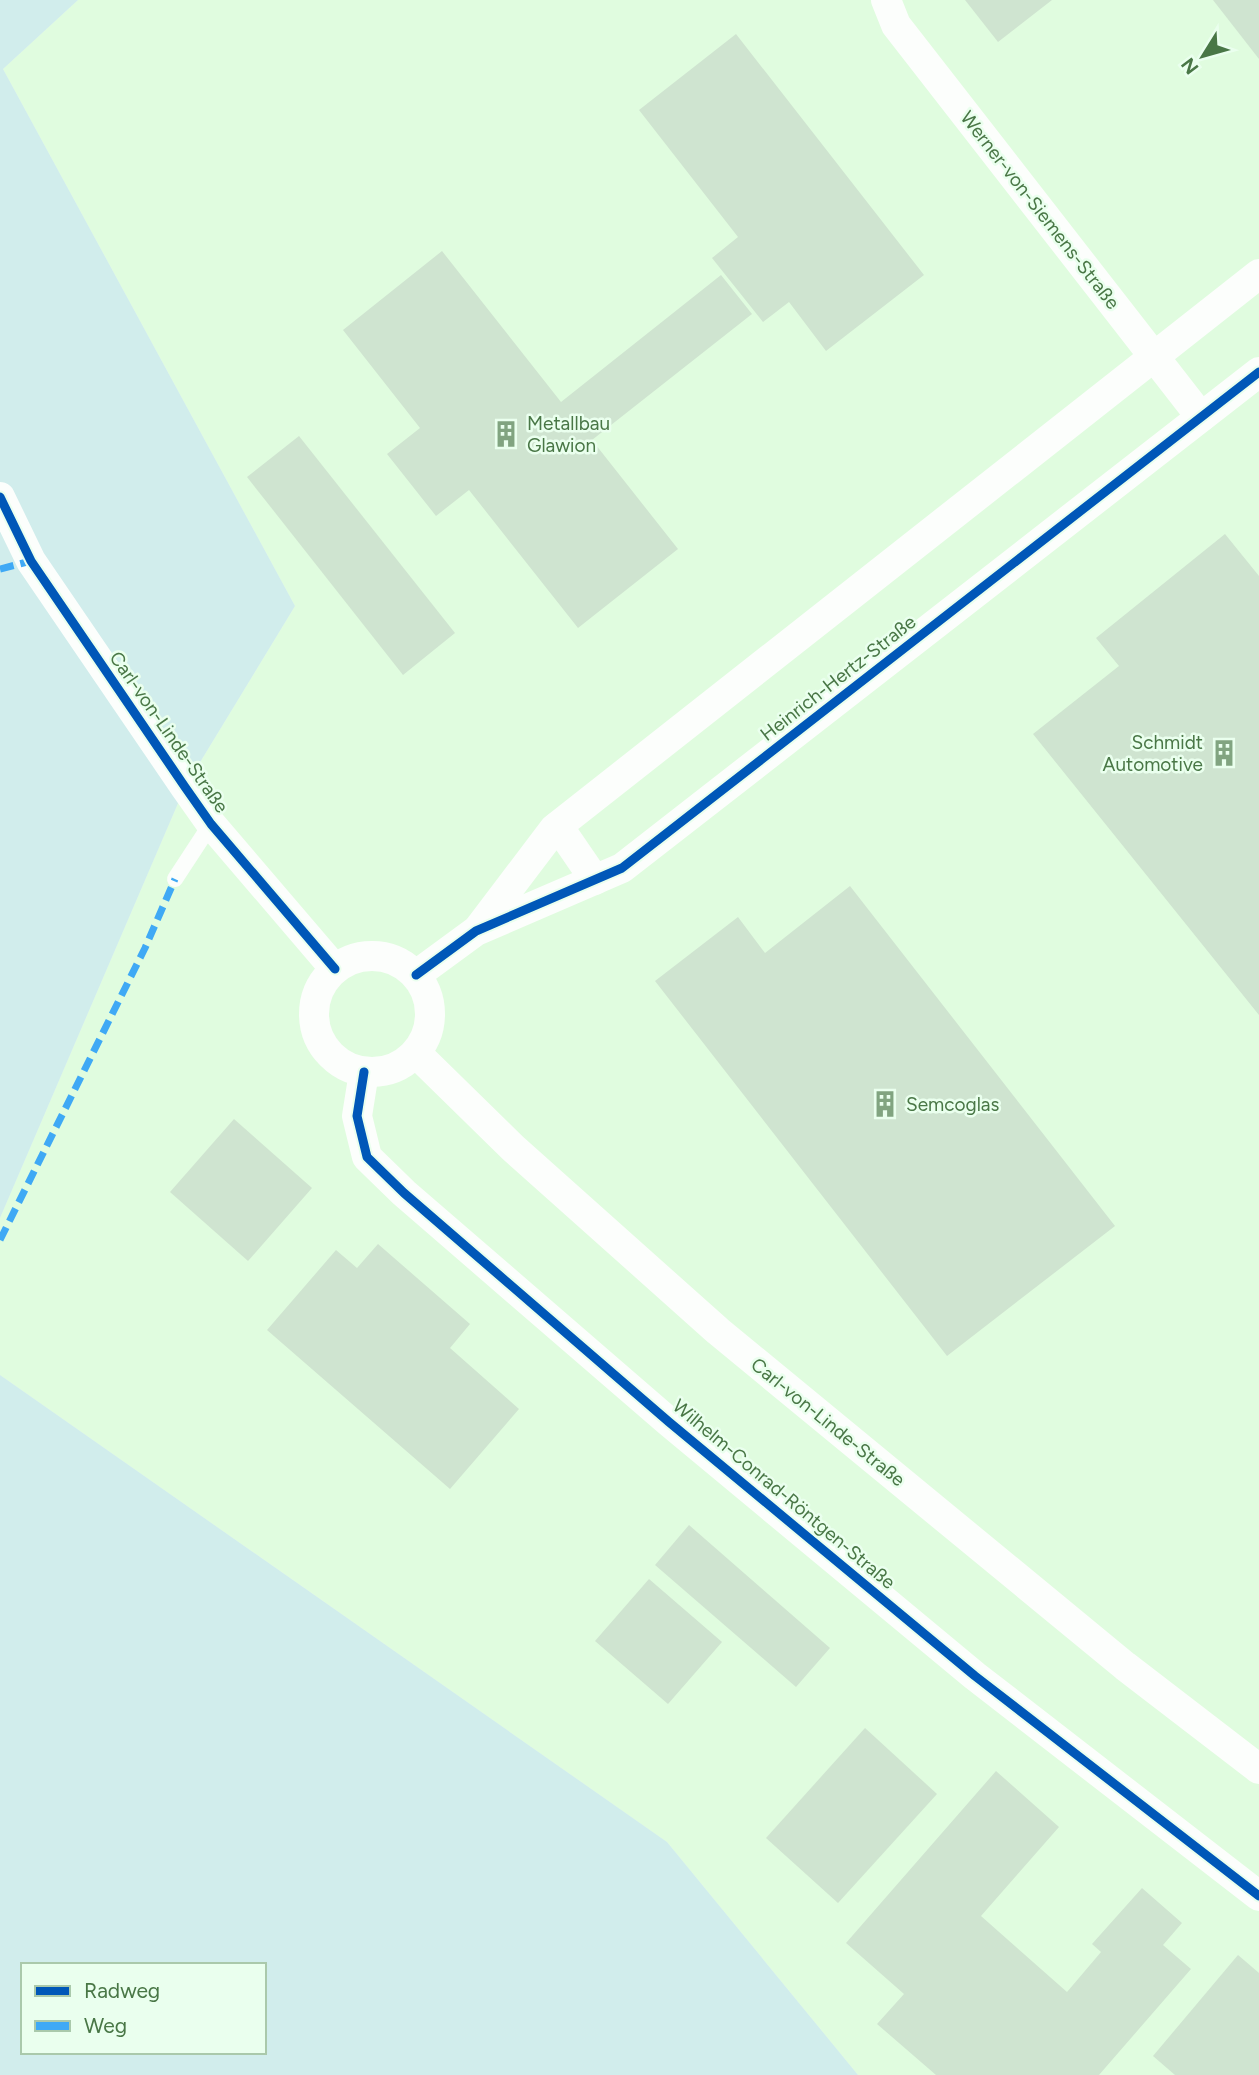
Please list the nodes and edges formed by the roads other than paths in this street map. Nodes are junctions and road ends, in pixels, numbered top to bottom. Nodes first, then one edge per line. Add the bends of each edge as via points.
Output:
1 (886, 0) edge
2 (1259, 274) edge
3 (1153, 356) junction
4 (1259, 372) edge
5 (1201, 417) junction
6 (0, 497) edge
7 (211, 824) junction
8 (558, 826) junction
9 (175, 878) dead end
10 (595, 880) junction
11 (476, 931) junction
12 (335, 969) junction
13 (416, 975) junction
14 (416, 1053) junction
15 (364, 1072) junction
16 (1259, 1769) edge
17 (1259, 1896) edge

1 - 3 street, Werner-von-Siemens-Straße via 896,25
2 - 3 street, Heinrich-Hertz-Straße
3 - 5 street, Werner-von-Siemens-Straße
3 - 8 street, Heinrich-Hertz-Straße
4 - 5 street, Heinrich-Hertz-Straße
5 - 10 street, Heinrich-Hertz-Straße via 622,868
6 - 7 street, Carl-von-Linde-Straße via 31,561
7 - 9 lane
7 - 12 street, Carl-von-Linde-Straße
8 - 10 street
8 - 11 street, Heinrich-Hertz-Straße
10 - 11 street, Heinrich-Hertz-Straße
11 - 13 street, Heinrich-Hertz-Straße
12 - 13 street via 368,955 402,963
12 - 15 street via 322,983 314,1020 330,1055
13 - 14 street via 430,1006 430,1023
14 - 15 street via 401,1065
14 - 16 street, Carl-von-Linde-Straße via 513,1148 718,1331 1125,1666
15 - 17 street, Wilhelm-Conrad-Röntgen-Straße via 357,1116 367,1157 404,1193 669,1422 975,1675

